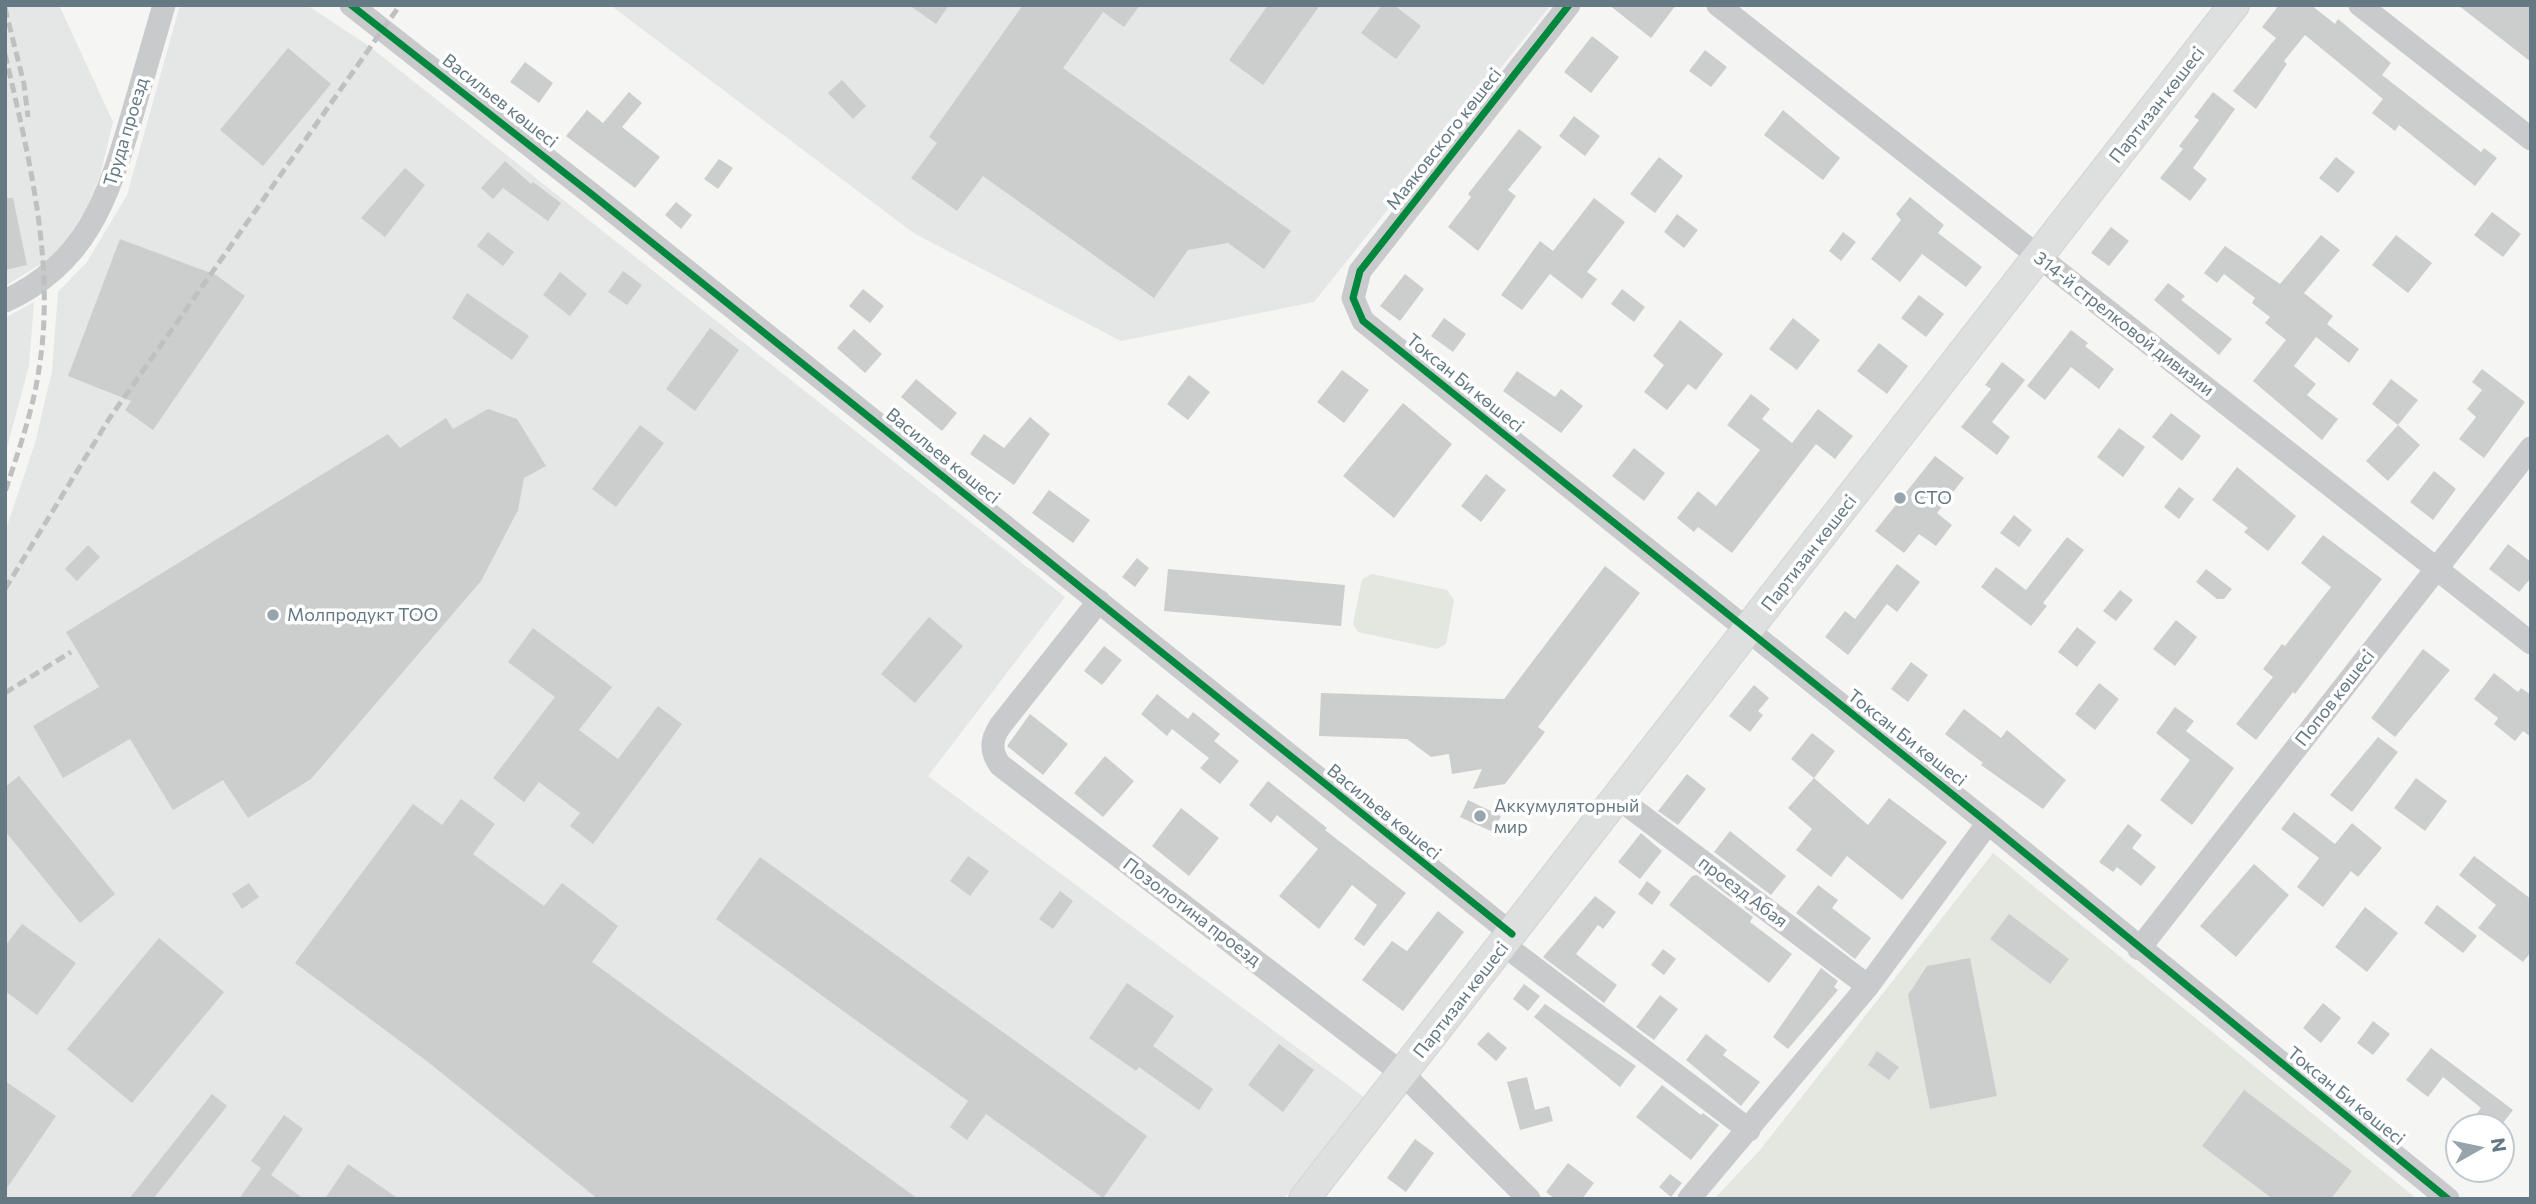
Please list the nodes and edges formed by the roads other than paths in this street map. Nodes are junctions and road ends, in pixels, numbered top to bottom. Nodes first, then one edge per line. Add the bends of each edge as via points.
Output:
1 (164, 5) edge
2 (351, 5) edge
3 (1570, 5) edge
4 (1718, 5) edge
5 (2234, 5) edge
6 (2360, 5) edge
7 (2531, 139) edge
8 (2039, 257) junction
9 (1353, 298) joint
10 (5, 300) edge
11 (2531, 448) edge
12 (2437, 569) junction
13 (1099, 601) junction
14 (1747, 632) junction
15 (2531, 643) edge
16 (1618, 798) junction
17 (1988, 823) junction
18 (1508, 939) junction
19 (2139, 949) junction
20 (1868, 986) junction
21 (1403, 1074) junction
22 (1749, 1130) junction
23 (1304, 1199) edge
24 (1529, 1199) edge
25 (1689, 1199) edge
26 (2448, 1199) edge

1 - 10 street, Труда проезд via 112,183 97,214 79,244 52,273
2 - 13 street, Васильев көшесі
3 - 9 street, Маяковского көшесі via 1360,271
4 - 8 street, 314-й стрелковой дивизии
5 - 8 main road, Партизан көшесі
6 - 7 street
8 - 12 street, 314-й стрелковой дивизии
8 - 14 main road, Партизан көшесі
9 - 14 street, Токсан Би көшесі via 1363,321
11 - 12 street, Попов көшесі
12 - 15 street, 314-й стрелковой дивизии
12 - 19 street, Попов көшесі
13 - 18 street, Васильев көшесі
13 - 21 street, Позолотина проезд via 1000,726 991,746 994,756
14 - 16 main road, Партизан көшесі
14 - 17 street, Токсан Би көшесі
16 - 18 main road, Партизан көшесі
16 - 20 street, проезд Абая
17 - 19 street, Токсан Би көшесі
17 - 20 street
18 - 21 main road, Партизан көшесі
18 - 22 street, Васильев көшесі
19 - 26 street, Токсан Би көшесі
20 - 22 street
21 - 23 main road, Партизан көшесі
21 - 24 street, Позолотина проезд
22 - 25 street

